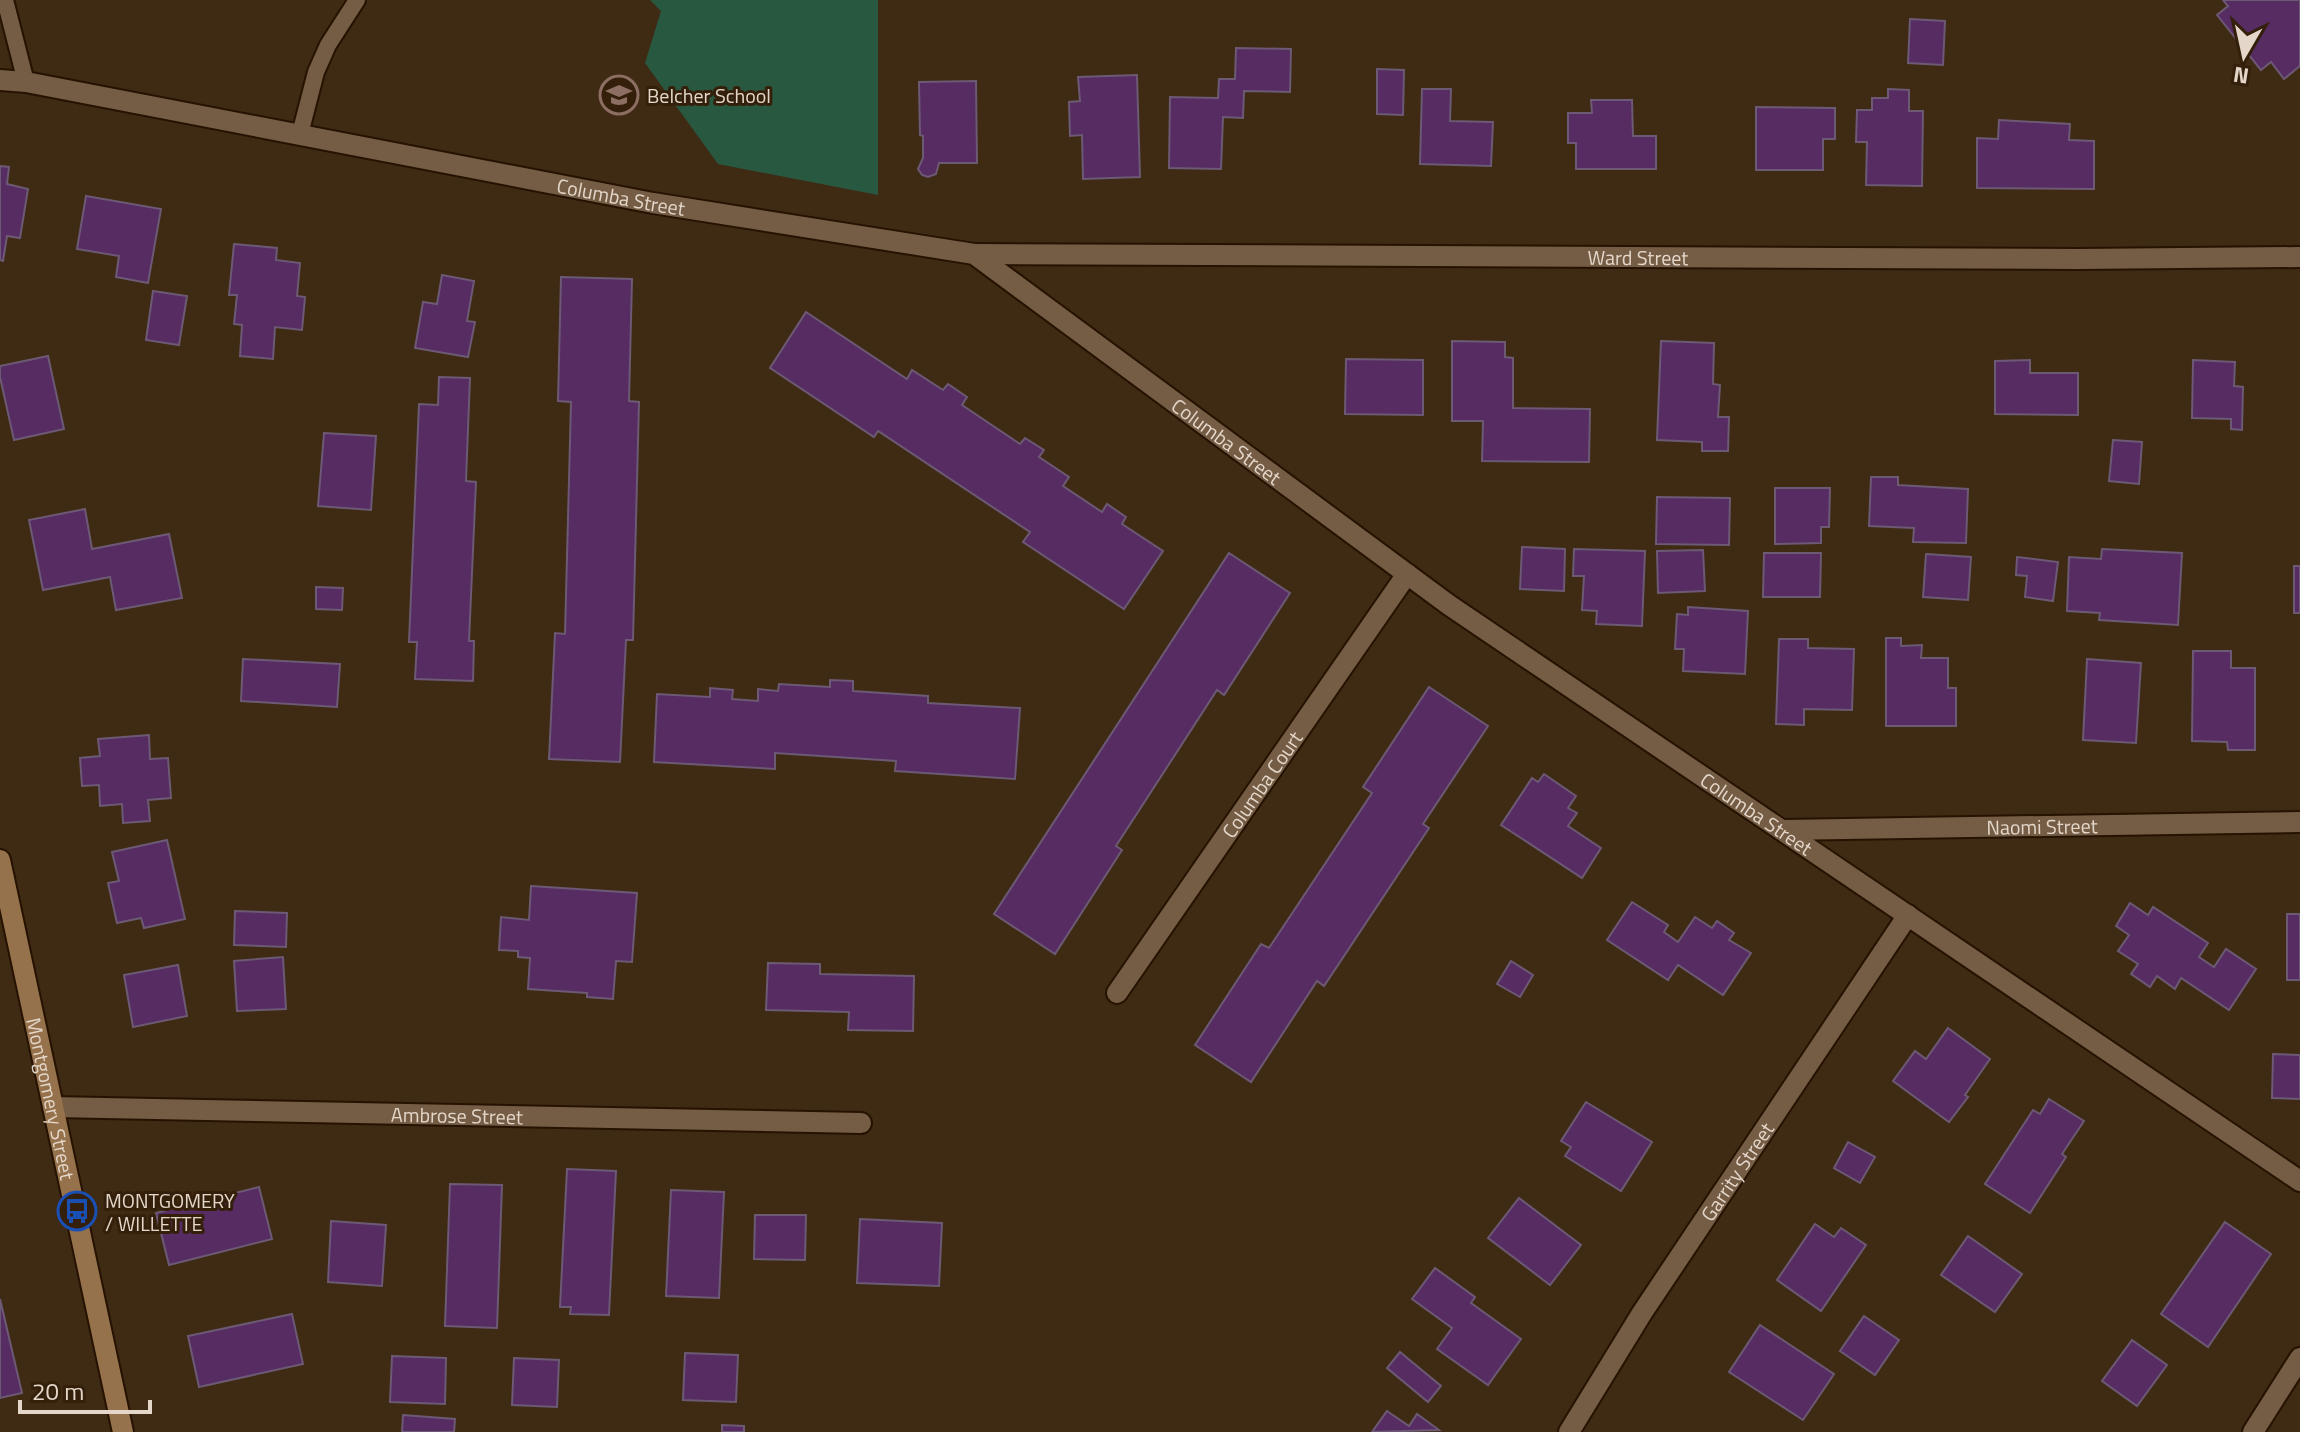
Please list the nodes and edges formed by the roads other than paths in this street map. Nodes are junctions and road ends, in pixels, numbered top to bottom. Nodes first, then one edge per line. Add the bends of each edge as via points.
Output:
1 (5, 0) edge
2 (357, 0) edge
3 (0, 80) edge
4 (26, 82) junction
5 (300, 134) junction
6 (974, 254) junction
7 (2300, 257) edge
8 (1407, 574) junction
9 (2300, 822) edge
10 (1782, 830) junction
11 (0, 860) edge
12 (1908, 915) junction
13 (1117, 993) dead end
14 (53, 1107) junction
15 (861, 1123) dead end
16 (2300, 1181) edge
17 (2300, 1358) edge
18 (123, 1432) edge
19 (1569, 1432) edge
20 (2253, 1432) edge

1 - 4 lane
2 - 5 lane via 316,72
3 - 4 street, Columba Street
4 - 5 street, Columba Street
5 - 6 street, Columba Street via 653,203
6 - 7 street, Ward Street
6 - 8 street, Columba Street
8 - 10 street, Columba Street
8 - 13 street, Columba Court
9 - 10 street, Naomi Street
10 - 12 street, Columba Street
11 - 14 main road, Montgomery Street
12 - 16 street, Columba Street
12 - 19 street, Garrity Street via 1642,1313
14 - 15 street, Ambrose Street
14 - 18 main road, Montgomery Street
17 - 20 street

